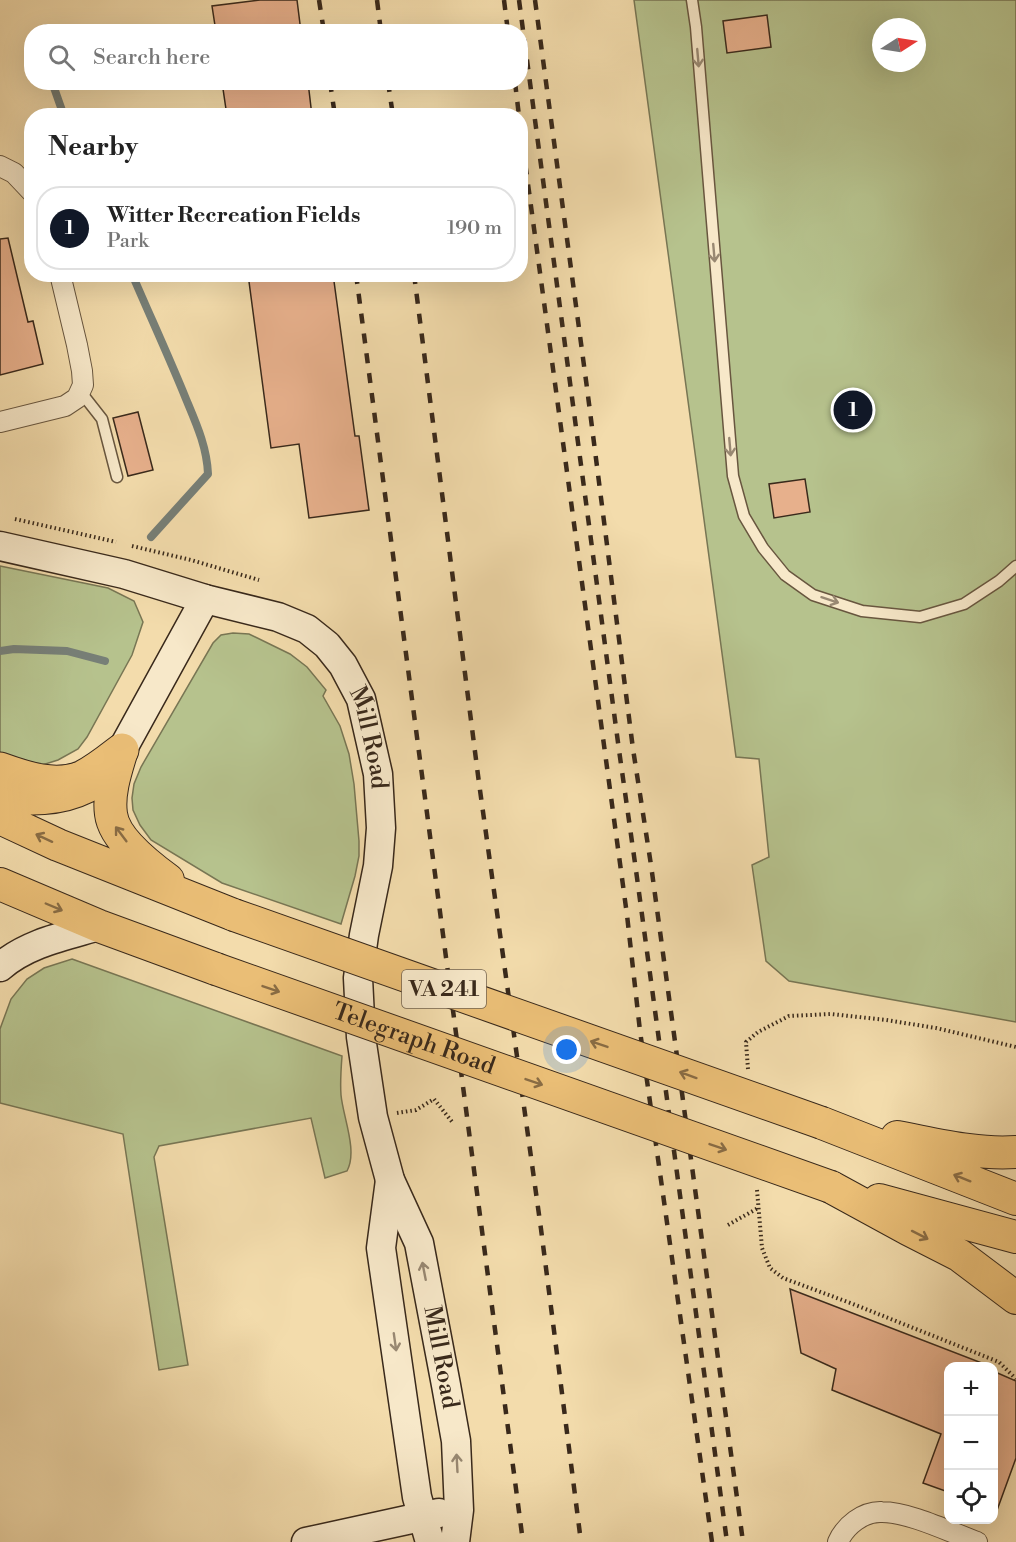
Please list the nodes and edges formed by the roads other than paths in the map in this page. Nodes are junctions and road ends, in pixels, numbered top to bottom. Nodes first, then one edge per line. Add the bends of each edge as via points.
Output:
1 (692, 0) edge
2 (0, 166) edge
3 (24, 184) edge
4 (62, 282) edge
5 (80, 391) junction
6 (0, 422) edge
7 (117, 477) dead end
8 (0, 546) edge
9 (1016, 566) edge
10 (205, 598) junction
11 (122, 750) junction
12 (0, 769) edge
13 (0, 795) edge
14 (0, 818) edge
15 (0, 884) edge
16 (196, 900) junction
17 (99, 926) junction
18 (0, 966) edge
19 (822, 1123) junction
20 (1016, 1152) edge
21 (390, 1180) junction
22 (831, 1187) junction
23 (1016, 1199) edge
24 (1016, 1237) edge
25 (1016, 1298) edge
26 (459, 1510) junction
27 (426, 1529) edge
28 (306, 1542) edge
29 (455, 1542) edge
30 (838, 1542) edge
31 (977, 1542) edge

1 -> 9 lane via 733,476 744,516 785,574 813,595 862,611 920,617 964,604
2 - 3 street
4 - 5 street via 82,371
5 - 6 street via 66,406
5 - 7 lane via 102,419
8 - 10 street, Mill Road via 124,574
10 - 11 street
10 - 21 street, Mill Road via 278,617 307,629 343,665 361,699 378,774 381,828 358,978 360,1025 373,1117
11 - 12 highway via 81,778 66,781 44,782
11 - 13 main road via 106,771 74,792 48,798
16 -> 11 main road via 143,861 116,830 111,794
16 -> 14 main road, VA 241
15 -> 17 main road, Telegraph Road / VA 241
19 -> 16 main road, VA 241, bridge
17 - 18 street via 34,945
17 -> 22 main road, Telegraph Road / VA 241, bridge
19 - 20 main road via 956,1148
23 -> 19 main road
26 -> 21 street, Mill Road via 456,1441 419,1243
21 -> 27 street, Mill Road via 381,1248 417,1497
22 - 24 main road
22 -> 25 main road via 959,1255
26 - 27 street
26 - 29 street, Mill Road
27 - 28 street
30 - 31 street via 843,1531 860,1518 880,1511 903,1515

